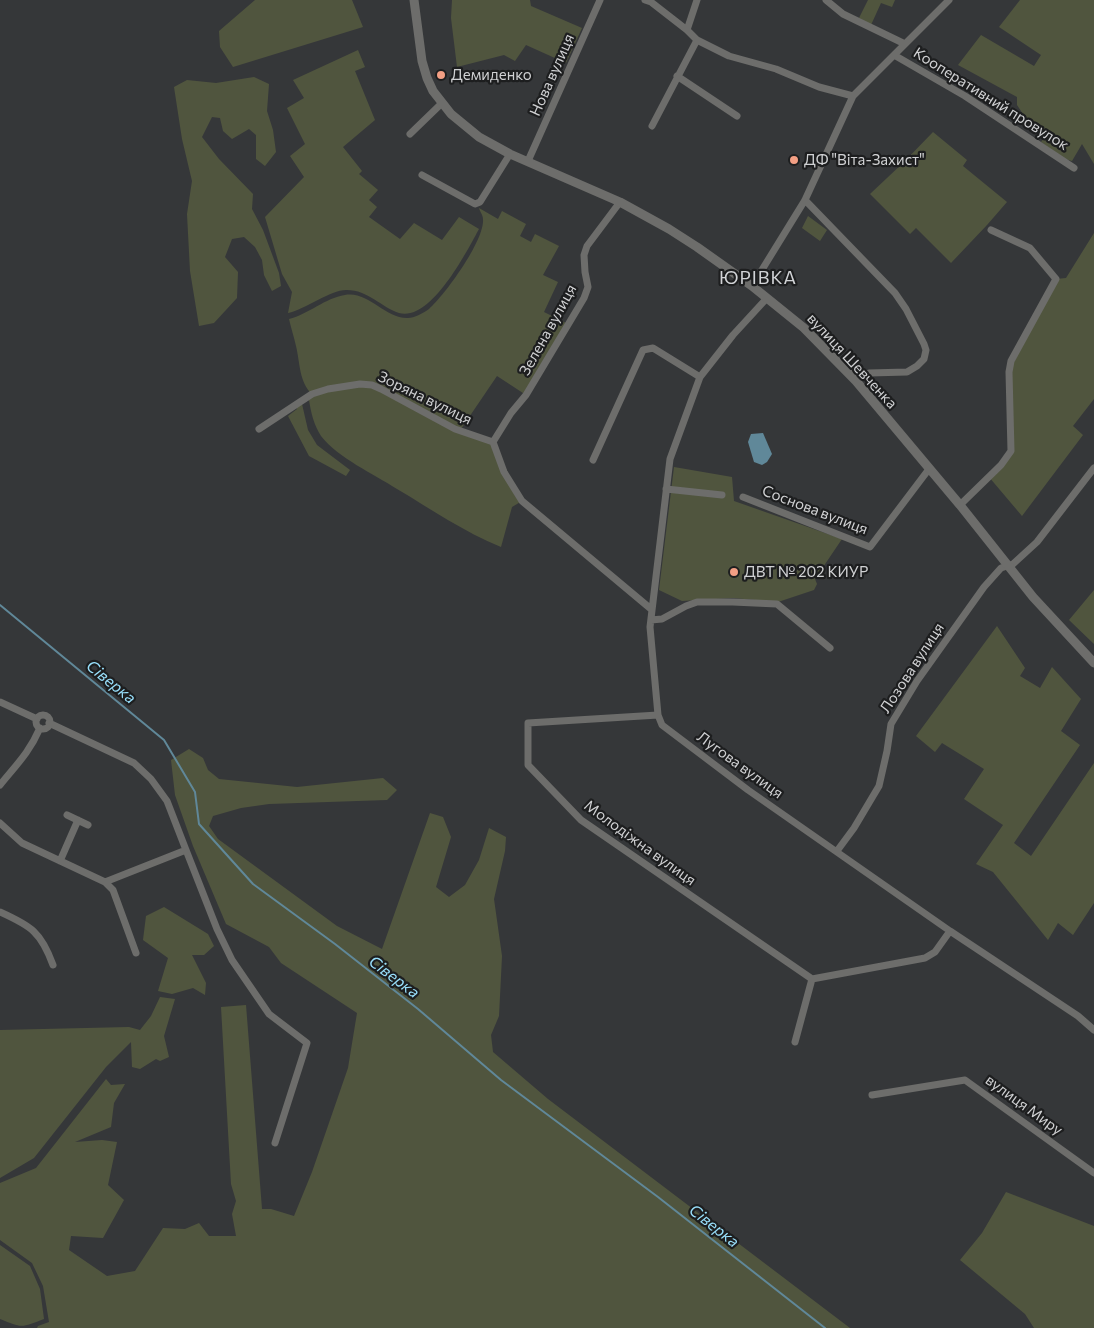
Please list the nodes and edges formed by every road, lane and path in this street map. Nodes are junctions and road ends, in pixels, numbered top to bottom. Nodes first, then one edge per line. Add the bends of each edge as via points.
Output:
1 (414, 0) edge
2 (600, 0) edge
3 (645, 0) edge
4 (697, 0) edge
5 (826, 0) edge
6 (949, 0) edge
7 (687, 30) junction
8 (698, 40) junction
9 (905, 44) junction
10 (894, 55) junction
11 (677, 76) junction
12 (853, 96) junction
13 (442, 103) junction
14 (737, 116) dead end
15 (652, 126) dead end
16 (410, 134) dead end
17 (510, 154) junction
18 (528, 161) junction
19 (1074, 168) dead end
20 (422, 175) dead end
21 (805, 200) junction
22 (620, 202) junction
23 (990, 230) dead end
24 (752, 286) junction
25 (767, 298) junction
26 (700, 377) junction
27 (856, 381) junction
28 (260, 429) dead end
29 (493, 442) junction
30 (593, 460) dead end
31 (1094, 468) edge
32 (928, 469) junction
33 (666, 489) junction
34 (722, 495) dead end
35 (743, 497) dead end
36 (960, 504) junction
37 (1007, 565) junction
38 (651, 609) junction
39 (651, 620) junction
40 (830, 648) dead end
41 (1094, 663) edge
42 (0, 702) edge
43 (658, 715) junction
44 (37, 719) junction
45 (50, 724) junction
46 (40, 728) junction
47 (0, 785) edge
48 (66, 815) dead end
49 (78, 820) junction
50 (0, 822) edge
51 (88, 825) dead end
52 (186, 850) junction
53 (837, 851) junction
54 (60, 861) junction
55 (104, 882) junction
56 (0, 912) edge
57 (950, 931) junction
58 (136, 953) dead end
59 (54, 965) dead end
60 (812, 980) junction
61 (1094, 1030) edge
62 (795, 1042) dead end
63 (872, 1095) dead end
64 (275, 1143) dead end
65 (1094, 1173) edge

1 - 13 street, вулиця Шевченка via 422,61 433,91
2 - 18 street, Нова вулиця
3 - 7 street
4 - 7 street
5 - 9 street via 843,14
6 - 9 street
7 - 8 street
8 - 11 street
8 - 12 street via 729,56
9 - 10 street
10 - 12 street
10 - 19 street, Кооперативний провулок via 965,96
11 - 14 street
11 - 15 street
12 - 21 street
13 - 16 street
13 - 17 street, вулиця Шевченка via 460,123
17 - 18 street, вулиця Шевченка
17 - 20 street via 480,202 475,204
18 - 22 street, вулиця Шевченка
21 - 24 street
21 - 27 street via 895,293 926,350 918,366 907,372 869,373
22 - 24 street, вулиця Шевченка via 690,242
22 - 29 street, Зелена вулиця via 586,246 584,272 588,287 584,298 526,396
23 - 36 street via 1030,248 1056,279 1011,361 1011,451 1001,465
24 - 25 street, вулиця Шевченка
25 - 26 street
25 - 27 street, вулиця Шевченка via 804,328
26 - 30 street via 653,348 643,350
26 - 33 street via 670,459
27 - 32 street, вулиця Шевченка
28 - 29 street, Зоряна вулиця via 312,394 360,384 382,389 455,429
29 - 38 street via 504,472 522,501
31 - 37 street, Лозова вулиця via 1037,542 1013,564
32 - 35 street, Соснова вулиця via 870,547
32 - 36 street, вулиця Шевченка
33 - 34 street
33 - 38 street
36 - 37 street, вулиця Шевченка
37 - 41 street, вулиця Шевченка
37 - 53 street, Лозова вулиця via 984,587 917,681 891,724 879,786 859,822
38 - 39 street
39 - 40 street via 662,619 697,602 777,604
39 - 43 street
42 - 44 street
43 - 53 street, Лугова вулиця via 662,726
43 - 60 street, Молодіжна вулиця via 528,723 528,765 581,820
44 - 45 street via 46,716
44 - 46 street
45 - 46 street
45 - 52 street via 134,764 151,779 167,800
46 - 47 street via 21,762
48 - 49 street
49 - 51 street
49 - 54 street
50 - 54 street via 22,843
52 - 55 street
52 - 64 street via 232,960 269,1014 307,1044
53 - 57 street, Лугова вулиця
54 - 55 street
55 - 58 street via 113,890
56 - 59 street via 22,922 40,936
57 - 60 street via 935,952 925,958
57 - 61 street, Лугова вулиця
60 - 62 street
63 - 65 street, вулиця Миру via 965,1080

